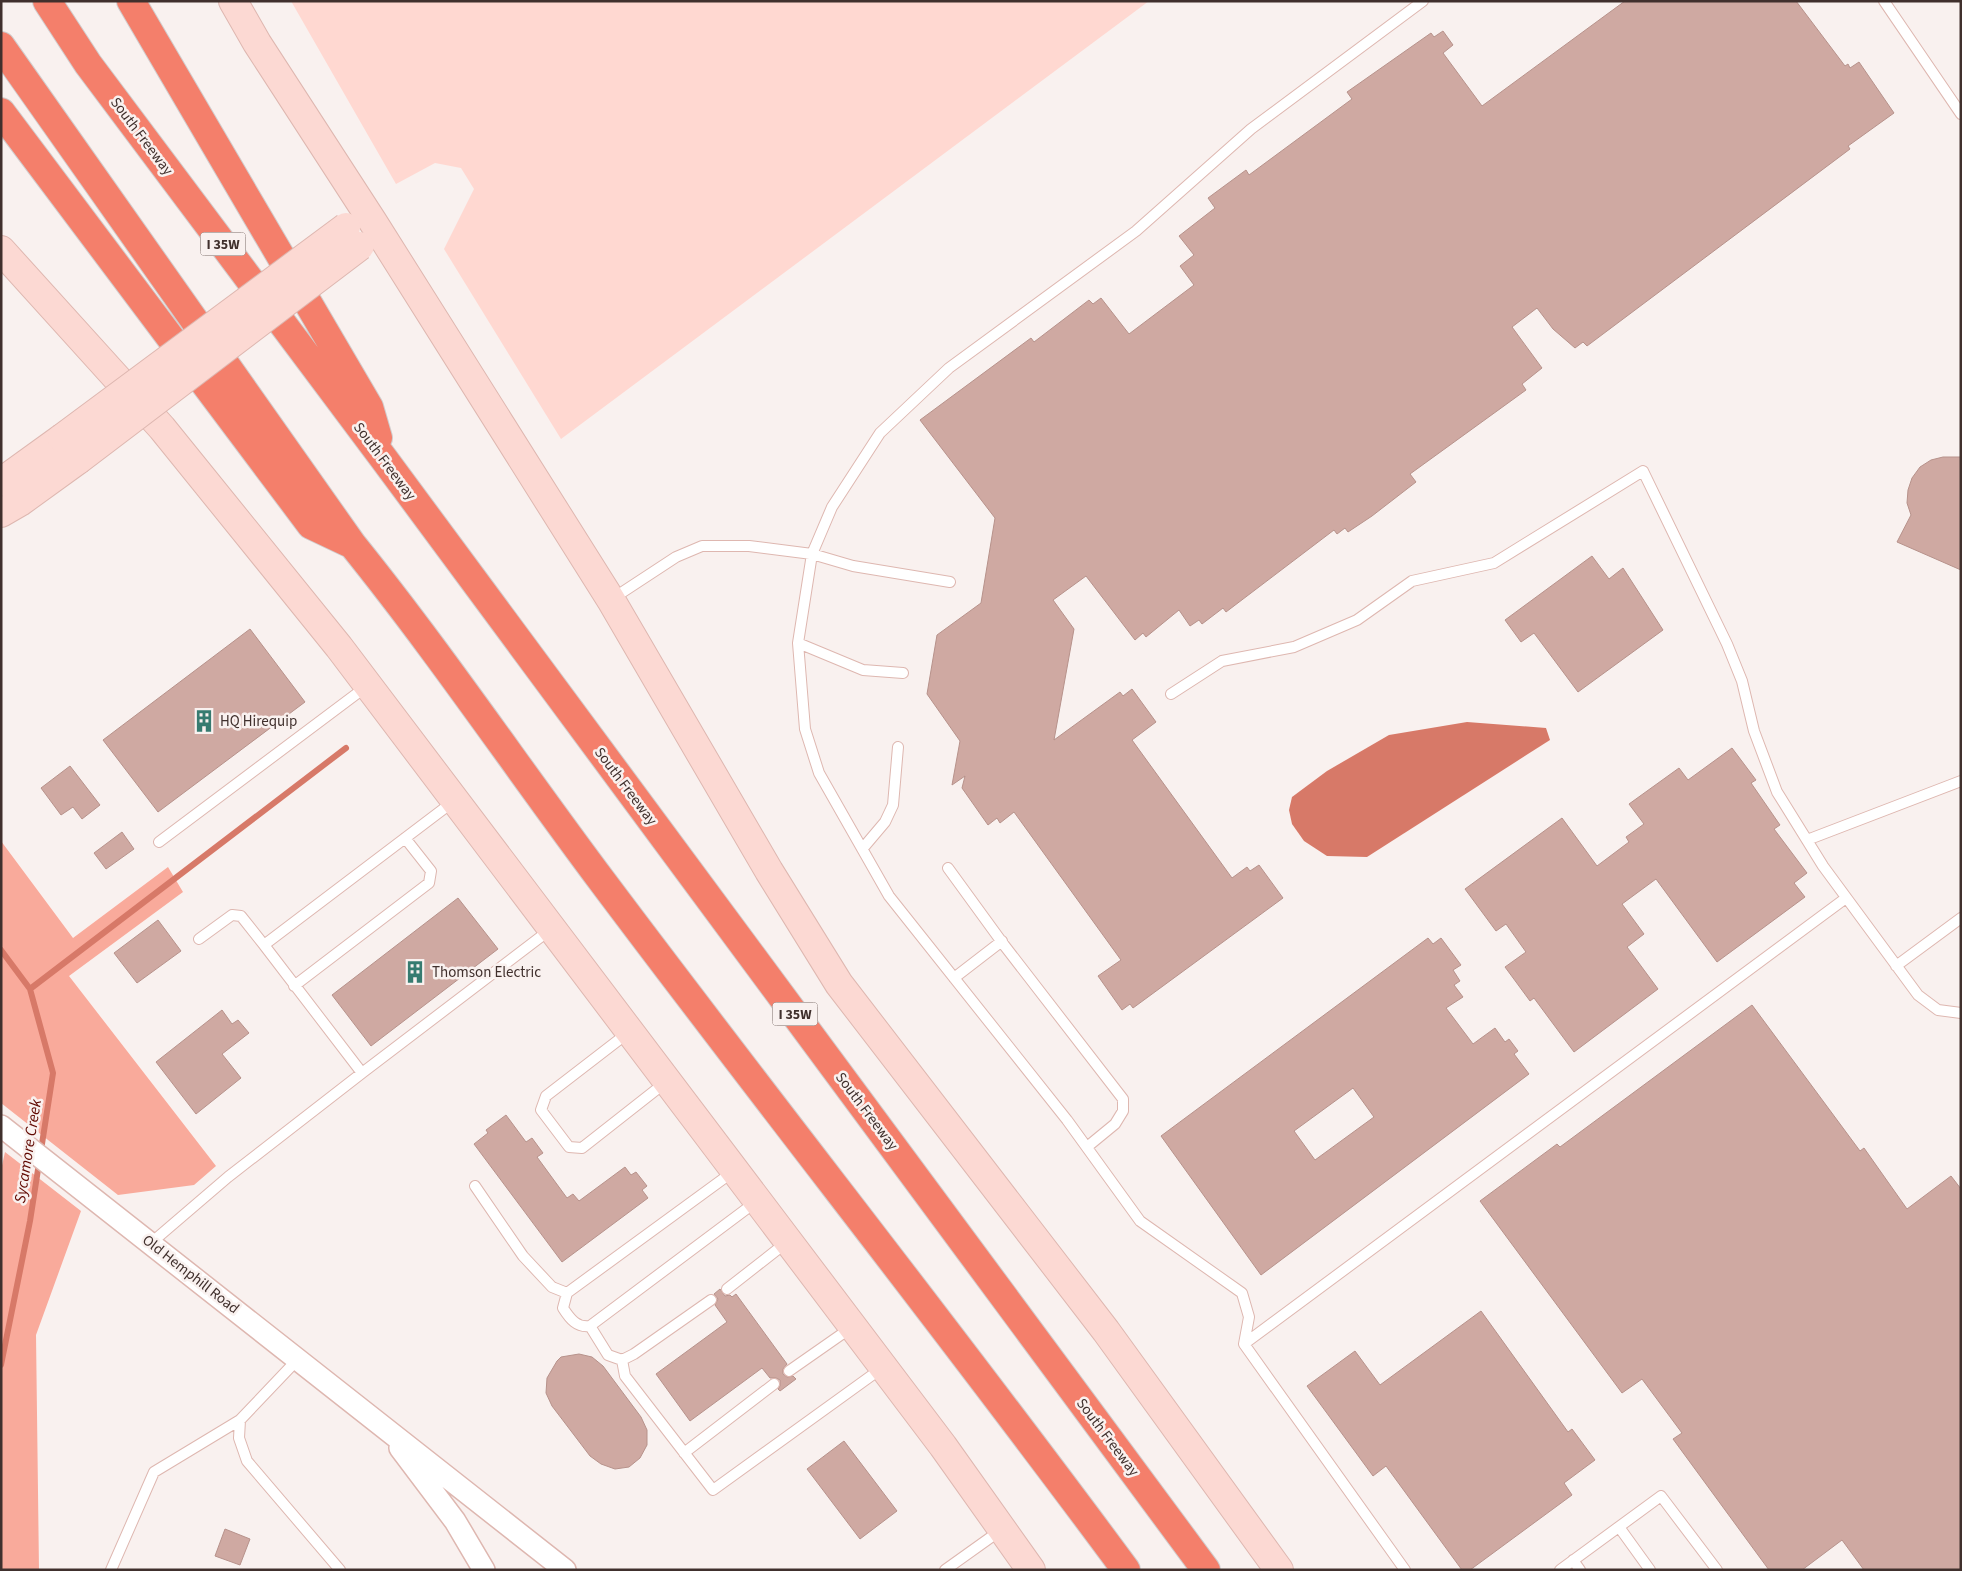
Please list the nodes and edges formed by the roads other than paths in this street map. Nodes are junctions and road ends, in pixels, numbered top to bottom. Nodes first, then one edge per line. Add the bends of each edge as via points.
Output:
1 (131, 1) edge
2 (233, 1) edge
3 (1423, 1) edge
4 (1884, 1) edge
5 (49, 3) edge
6 (1, 46) edge
7 (1, 112) edge
8 (1961, 114) edge
9 (363, 230) junction
10 (1, 250) edge
11 (1, 272) edge
12 (44, 296) junction
13 (384, 459) junction
14 (1, 482) edge
15 (1, 513) edge
16 (352, 544) junction
17 (812, 554) junction
18 (950, 582) dead end
19 (611, 600) junction
20 (798, 643) junction
21 (903, 673) dead end
22 (368, 685) junction
23 (1171, 694) dead end
24 (898, 747) dead end
25 (1961, 782) edge
26 (455, 801) junction
27 (405, 838) junction
28 (1806, 840) junction
29 (159, 842) dead end
30 (862, 848) junction
31 (948, 868) dead end
32 (1846, 898) junction
33 (1961, 918) edge
34 (552, 928) junction
35 (199, 939) dead end
36 (1002, 941) junction
37 (264, 945) junction
38 (1896, 966) junction
39 (954, 978) junction
40 (294, 986) junction
41 (1961, 1013) edge
42 (630, 1032) junction
43 (362, 1073) junction
44 (667, 1081) junction
45 (9, 1132) edge
46 (1087, 1147) junction
47 (735, 1171) junction
48 (475, 1186) dead end
49 (758, 1201) junction
50 (788, 1242) junction
51 (151, 1243) junction
52 (727, 1289) dead end
53 (567, 1293) junction
54 (711, 1300) dead end
55 (590, 1326) junction
56 (852, 1327) junction
57 (1244, 1344) junction
58 (298, 1359) junction
59 (622, 1360) junction
60 (883, 1368) junction
61 (790, 1371) dead end
62 (774, 1384) dead end
63 (240, 1420) junction
64 (380, 1422) junction
65 (684, 1453) junction
66 (1619, 1527) junction
67 (1002, 1529) junction
68 (1573, 1560) junction
69 (111, 1570) edge
70 (340, 1570) edge
71 (484, 1570) edge
72 (565, 1570) edge
73 (945, 1570) edge
74 (1031, 1570) edge
75 (1126, 1570) edge
76 (1206, 1570) edge
77 (1279, 1570) edge
78 (1405, 1570) edge
79 (1560, 1570) edge
80 (1580, 1570) edge
81 (1650, 1570) edge
82 (1717, 1570) edge

1 - 13 highway via 369,408
2 - 9 main road
3 - 17 lane via 1251,129 1136,231 949,368 880,433 832,507
4 - 8 lane
5 - 13 highway, South Freeway / I 35W via 88,64
6 - 16 highway
7 - 16 highway via 312,525
9 - 14 main road, bridge
9 - 15 main road, bridge via 78,460
9 - 19 main road
10 - 12 main road
11 - 12 main road
12 - 22 main road via 162,428
13 - 76 highway, South Freeway / I 35W
16 - 75 highway via 396,598 602,880
17 - 18 lane via 853,566
17 - 19 lane via 749,546 702,546 676,557
17 - 20 lane
19 - 77 main road via 839,984 1106,1331
20 - 21 lane via 863,670
20 - 30 lane via 806,729 819,773
22 - 26 main road
22 - 29 lane
23 - 28 lane via 1222,661 1294,646 1357,620 1412,581 1494,563 1643,471 1727,644 1777,792
24 - 30 lane via 893,805 885,822
25 - 28 lane
26 - 27 lane
26 - 34 main road
27 - 37 lane
27 - 40 lane via 431,871 429,883
28 - 32 lane
30 - 39 lane via 889,896
31 - 36 lane
32 - 38 lane
32 - 57 lane
33 - 38 lane
34 - 42 main road
34 - 43 lane
35 - 37 lane via 232,915 241,916
36 - 39 lane
36 - 46 lane via 1122,1099 1123,1111 1115,1124
37 - 40 lane
38 - 41 lane via 1918,995 1938,1010
39 - 46 lane
40 - 43 lane
42 - 44 main road
42 - 44 lane via 546,1096 542,1110 569,1147 582,1148
43 - 51 lane via 228,1176
44 - 47 main road
45 - 51 street, Old Hemphill Road
46 - 57 lane via 1140,1221 1242,1293 1249,1317
47 - 49 main road
47 - 53 lane
48 - 53 lane via 523,1256 552,1287
49 - 50 main road
49 - 55 lane
50 - 52 lane
50 - 56 main road
51 - 58 street, Old Hemphill Road
53 - 55 lane via 563,1308 571,1320 584,1327
54 - 59 lane
55 - 59 lane via 608,1356
56 - 60 main road
56 - 61 lane
57 - 78 lane
58 - 63 lane
58 - 64 street, Old Hemphill Road
59 - 65 lane via 625,1376
60 - 65 lane via 712,1490
60 - 67 main road
62 - 65 lane
63 - 69 lane via 154,1472
63 - 70 lane via 239,1438 248,1461
64 - 71 street, Old Hemphill Road via 455,1521
64 - 72 street, Old Hemphill Road
66 - 68 lane
66 - 81 lane
66 - 82 lane via 1661,1496
67 - 73 lane
67 - 74 main road
68 - 79 lane
68 - 80 lane

